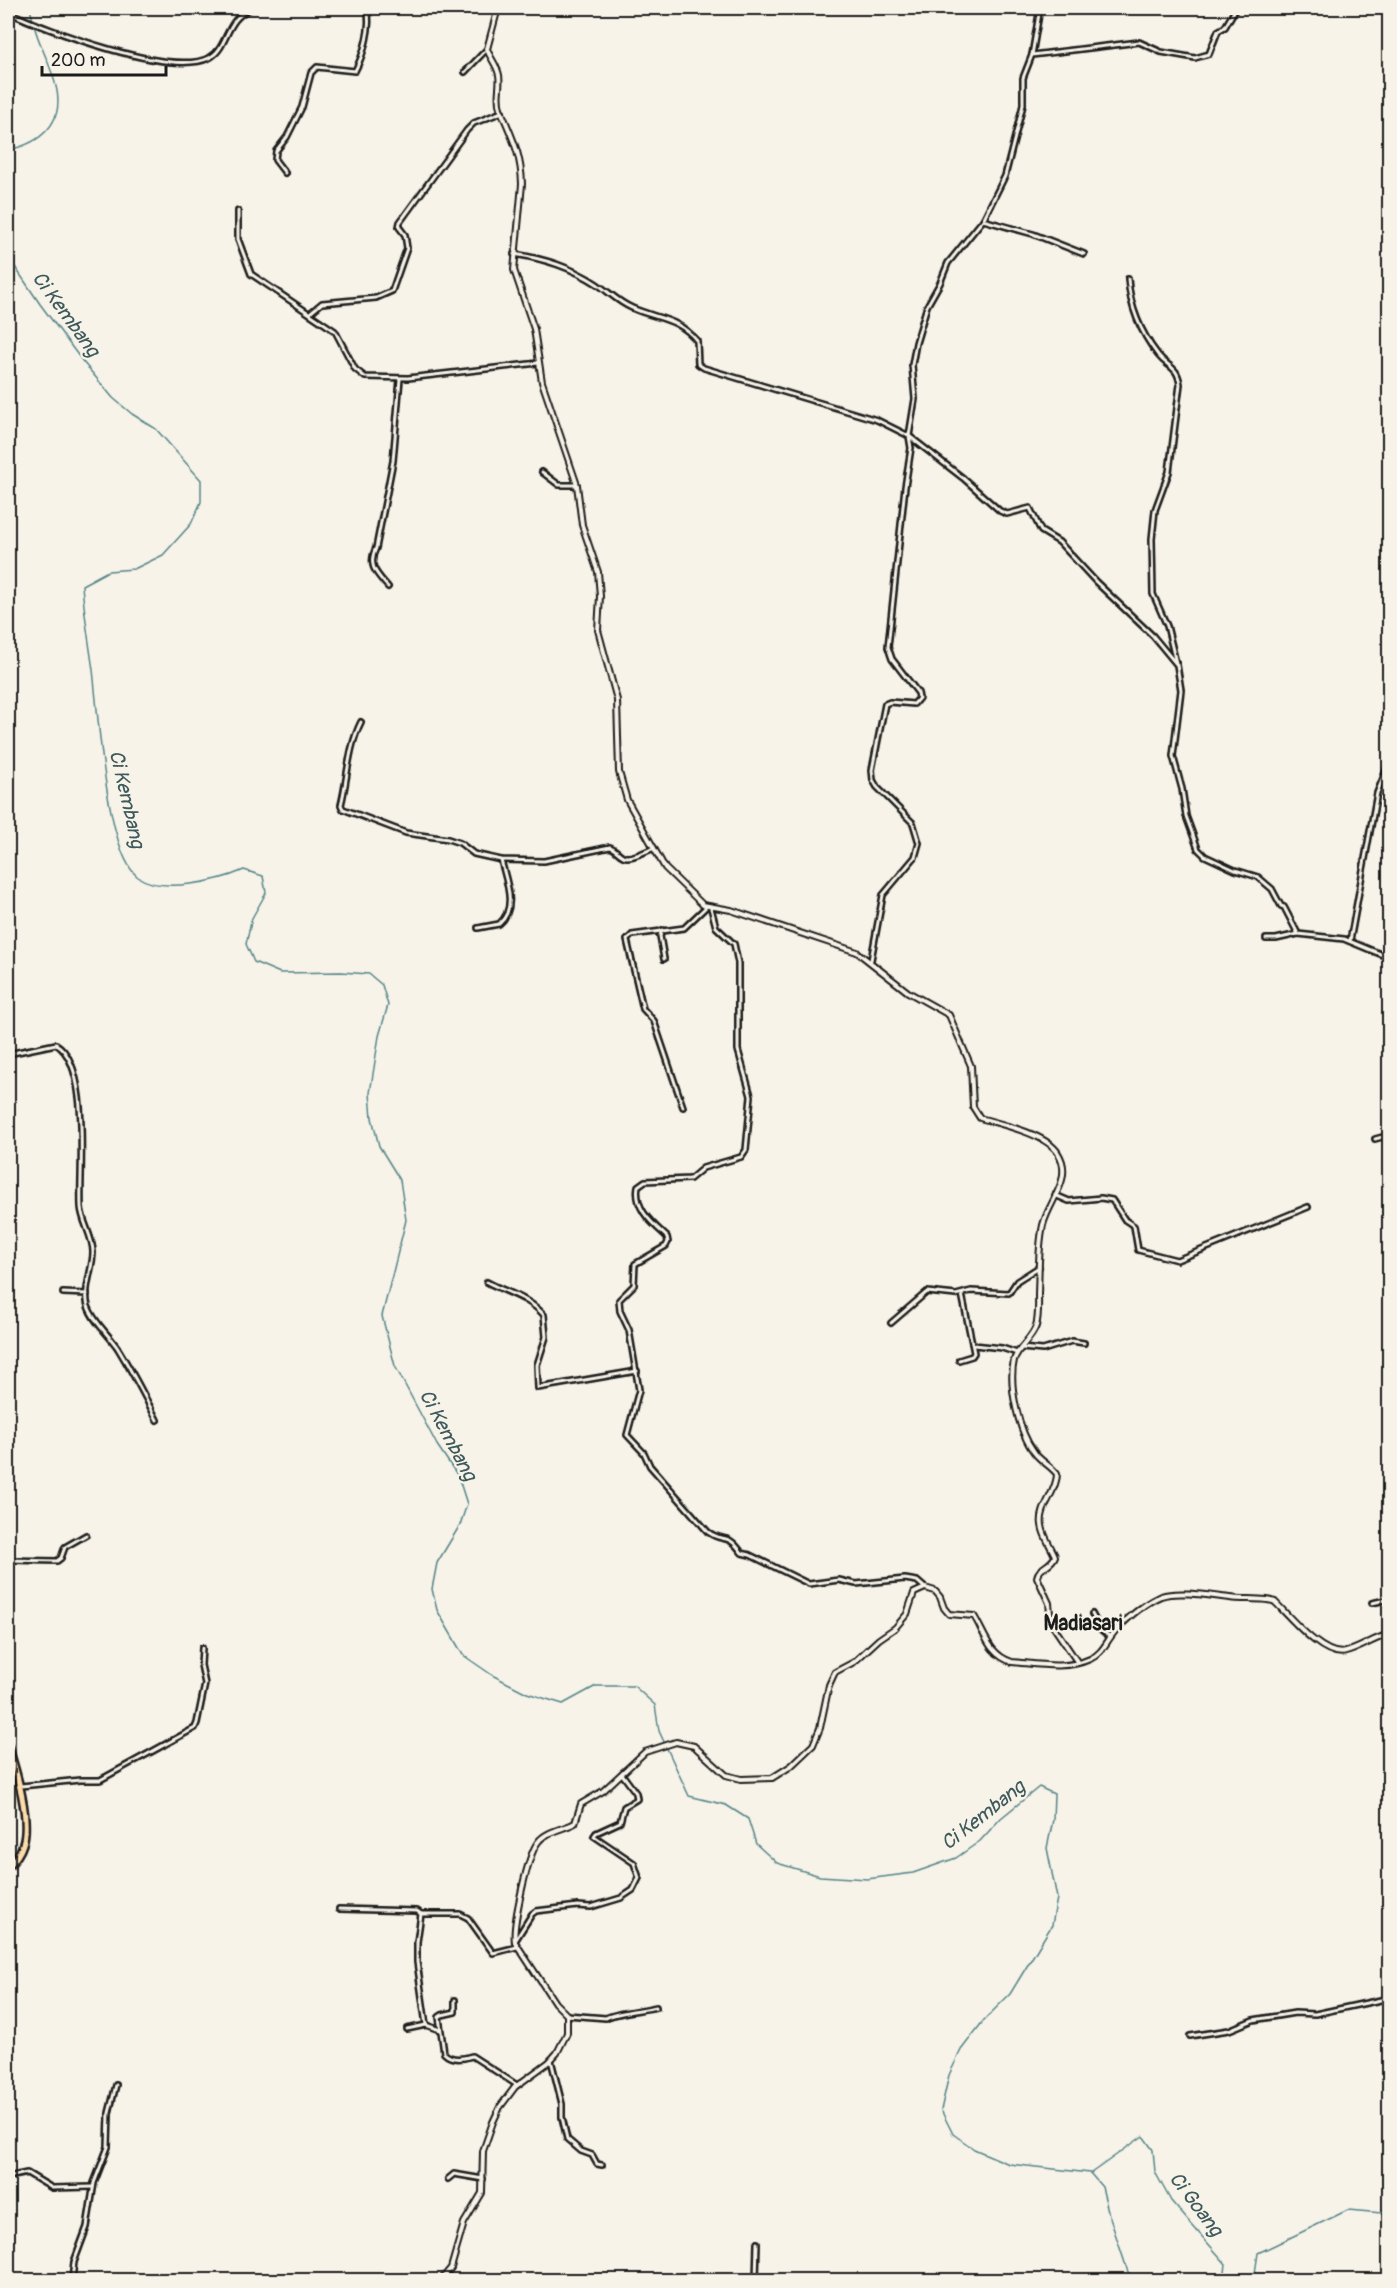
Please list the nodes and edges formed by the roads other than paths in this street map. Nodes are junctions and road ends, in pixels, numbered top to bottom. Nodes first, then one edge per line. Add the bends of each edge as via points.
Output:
1 (252, 8) edge
2 (368, 8) edge
3 (498, 8) edge
4 (1040, 8) edge
5 (1236, 8) edge
6 (8, 12) edge
7 (487, 49) junction
8 (1032, 55) junction
9 (465, 72) dead end
10 (502, 112) junction
11 (285, 173) dead end
12 (238, 211) dead end
13 (983, 220) junction
14 (514, 254) junction
15 (1084, 254) dead end
16 (1128, 279) dead end
17 (310, 314) junction
18 (538, 363) junction
19 (400, 379) junction
20 (909, 436) junction
21 (542, 472) dead end
22 (577, 485) junction
23 (388, 587) dead end
24 (1176, 665) junction
25 (361, 722) dead end
26 (1389, 761) edge
27 (654, 848) junction
28 (501, 860) junction
29 (706, 907) junction
30 (711, 908) junction
31 (478, 928) dead end
32 (662, 930) junction
33 (1298, 934) junction
34 (1266, 939) dead end
35 (1350, 941) junction
36 (1389, 958) edge
37 (664, 959) dead end
38 (871, 960) junction
39 (8, 1054) edge
40 (683, 1107) dead end
41 (1389, 1135) edge
42 (1375, 1138) dead end
43 (1055, 1195) junction
44 (1308, 1207) dead end
45 (1039, 1267) junction
46 (487, 1282) dead end
47 (63, 1293) dead end
48 (87, 1294) junction
49 (962, 1294) junction
50 (891, 1323) dead end
51 (1084, 1343) dead end
52 (974, 1345) junction
53 (1021, 1348) junction
54 (1017, 1353) junction
55 (959, 1359) dead end
56 (637, 1371) junction
57 (157, 1420) dead end
58 (86, 1535) dead end
59 (8, 1560) edge
60 (925, 1588) junction
61 (1389, 1599) edge
62 (1372, 1603) dead end
63 (1092, 1614) dead end
64 (1389, 1634) edge
65 (1110, 1637) junction
66 (202, 1648) dead end
67 (1078, 1663) junction
68 (8, 1745) edge
69 (621, 1773) junction
70 (19, 1786) junction
71 (8, 1867) edge
72 (339, 1909) dead end
73 (421, 1914) junction
74 (515, 1942) junction
75 (517, 1947) junction
76 (1389, 1998) edge
77 (455, 2000) dead end
78 (656, 2007) dead end
79 (567, 2015) junction
80 (426, 2025) junction
81 (408, 2029) dead end
82 (440, 2030) junction
83 (1190, 2036) dead end
84 (550, 2060) junction
85 (116, 2085) dead end
86 (518, 2085) junction
87 (602, 2165) dead end
88 (8, 2177) edge
89 (483, 2179) junction
90 (448, 2180) dead end
91 (93, 2187) junction
92 (757, 2243) dead end
93 (72, 2280) edge
94 (441, 2280) edge
95 (756, 2280) edge

1 - 6 street via 236,17 214,55 198,62 174,63 80,40
2 - 11 street via 367,29 355,71 317,67 311,73 302,107 288,137 276,151 275,160
3 - 7 street
4 - 8 street
5 - 8 street via 1205,56 1161,52 1139,42
7 - 9 street
7 - 10 street via 499,75
8 - 13 street via 1023,78 1023,105 1005,176
10 - 14 street via 516,144 522,177
10 - 17 street via 474,123 467,130 400,222 407,248 392,291 376,298 322,303
12 - 17 street via 238,239 251,273
13 - 15 street
13 - 20 street via 948,263 927,306 913,358 915,399
14 - 18 street via 514,270 534,329
14 - 20 street via 563,265 626,305 680,324 697,340 698,364 704,368 855,412
16 - 24 street via 1129,294 1143,331 1160,358 1177,371 1180,386 1169,472 1153,518 1152,548 1153,594 1167,626
17 - 19 street via 335,331 358,373
18 - 19 street
18 - 22 street
19 - 23 street via 393,461 372,557 373,568
20 - 24 street via 1000,512 1030,508 1041,531 1059,542 1153,636
20 - 38 street via 911,448 888,647 919,698 914,704 885,704 872,775 877,787 913,823 919,843 915,857 883,895
21 - 22 street via 559,485
22 - 27 street via 582,525 598,572 599,635 617,700 620,781
24 - 33 street via 1181,690 1173,756 1196,847 1205,856 1258,877 1289,913
25 - 28 street via 350,750 341,805 344,809 406,833 454,841 474,854
26 - 35 street via 1377,793
27 - 28 street via 629,857 610,847 544,861
27 - 29 street via 669,873
28 - 31 street via 510,900 508,911 499,924
29 - 30 street
29 - 32 street via 684,928
30 - 38 street via 731,910 831,942
30 - 56 street via 716,927 733,943 738,963 738,1050 751,1096 747,1150 741,1157 703,1168 690,1179 645,1181 638,1186 644,1214 669,1242 635,1264 634,1285 619,1300
32 - 37 street
32 - 40 street via 632,935 627,943 644,1009 654,1021
33 - 34 street
33 - 35 street
35 - 36 street
38 - 43 street via 908,992 950,1017 971,1066 973,1107 978,1117 1040,1139 1057,1151 1064,1176
39 - 48 street via 56,1044 63,1050 79,1086 81,1209 93,1248
41 - 42 street
43 - 44 street via 1069,1201 1112,1200 1134,1226 1138,1250 1174,1261
43 - 45 street via 1044,1223
45 - 49 street via 1017,1281 1009,1293 972,1290
45 - 53 street via 1036,1326
46 - 56 street via 518,1294 544,1315 546,1337 537,1365 538,1388
47 - 48 street
48 - 57 street via 90,1310 117,1347
49 - 50 street via 927,1292
49 - 52 street
51 - 53 street via 1072,1341 1043,1350
52 - 54 street
52 - 55 street via 972,1356
53 - 54 street
54 - 67 street via 1015,1404 1024,1438 1057,1474 1056,1487 1042,1518 1044,1534 1055,1556 1037,1577 1049,1604 1052,1623
56 - 60 street via 639,1393 628,1437 710,1534 732,1540 742,1553 809,1584 905,1579 917,1581
58 - 59 street via 65,1547 57,1561
60 - 67 street via 935,1591 950,1614 974,1616 991,1648 1006,1660 1062,1666
60 - 69 street via 914,1593 907,1614 895,1628 836,1672 815,1741 780,1774 764,1780 733,1777 682,1742 641,1754
61 - 62 street
63 - 65 street
64 - 65 street via 1338,1653 1303,1632 1271,1599 1170,1594 1153,1601
65 - 67 street via 1096,1656
66 - 70 street via 205,1684 195,1728 100,1780
68 - 70 main road
69 - 74 street via 603,1791 581,1804 575,1823 537,1842 523,1888
69 - 74 street via 637,1799 624,1807 620,1822 594,1836 634,1863 639,1878 633,1890 591,1907 536,1911
70 - 71 main road via 25,1835 17,1858
72 - 73 street
73 - 75 street via 460,1914 468,1918 494,1953
73 - 80 street via 417,1962
74 - 75 street
75 - 79 street
76 - 83 street via 1315,2014 1253,2020 1229,2030
77 - 82 street via 455,2012 440,2016
78 - 79 street via 606,2018
79 - 84 street via 564,2043
80 - 81 street
80 - 82 street
82 - 86 street via 446,2055 459,2059 472,2056
84 - 86 street
84 - 87 street via 567,2139
85 - 91 street via 109,2113 108,2147
86 - 89 street via 493,2122 483,2151
88 - 91 street via 27,2173 52,2188
89 - 90 street via 454,2175
89 - 94 street via 482,2193 464,2223 451,2268
91 - 93 street via 87,2228 74,2262
92 - 95 street

